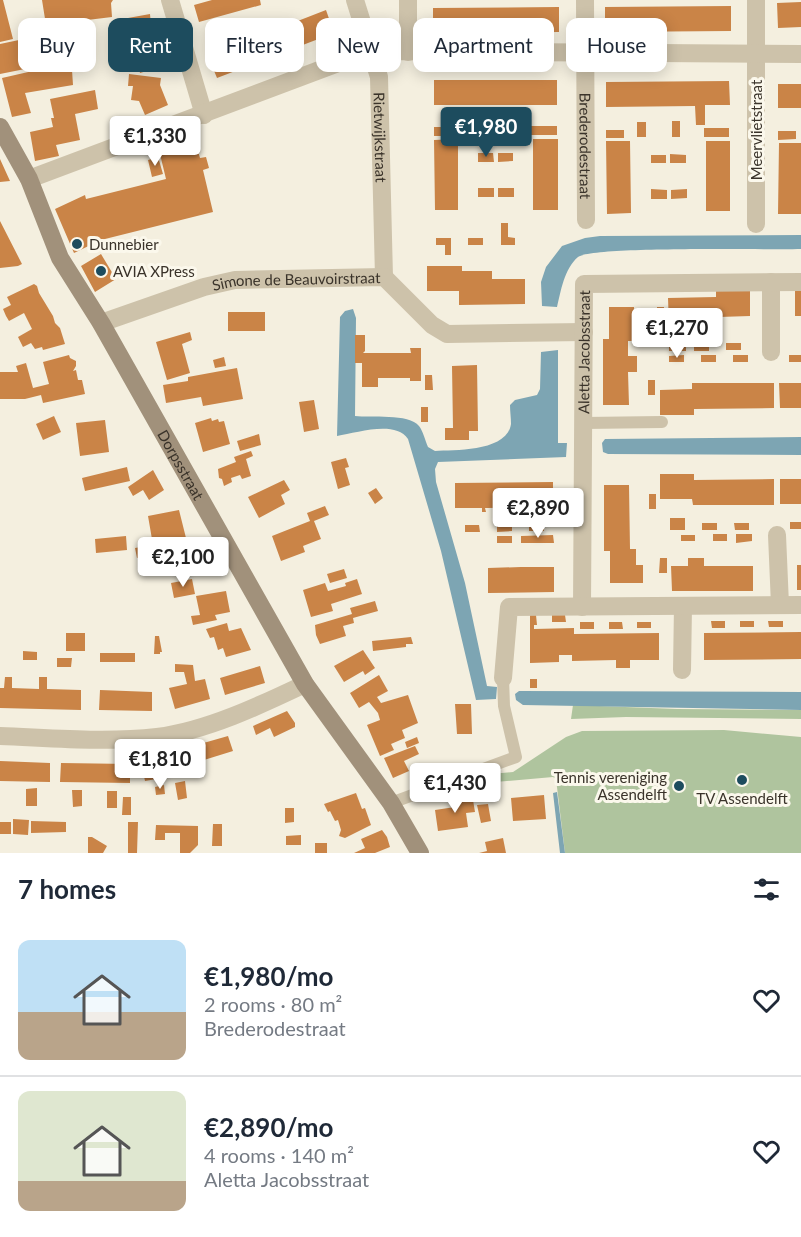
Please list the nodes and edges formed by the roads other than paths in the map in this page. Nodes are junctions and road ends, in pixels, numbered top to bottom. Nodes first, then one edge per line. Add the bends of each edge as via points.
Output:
1 (170, 0) edge
2 (356, 0) edge
3 (408, 0) edge
4 (585, 0) edge
5 (756, 0) edge
6 (361, 18) edge
7 (585, 18) edge
8 (401, 52) edge
9 (408, 52) junction
10 (566, 54) edge
11 (667, 54) edge
12 (801, 54) edge
13 (756, 55) junction
14 (316, 72) edge
15 (378, 72) edge
16 (586, 72) edge
17 (204, 115) junction
18 (0, 127) edge
19 (29, 179) junction
20 (586, 220) dead end
21 (756, 224) dead end
22 (384, 277) junction
23 (771, 282) junction
24 (801, 282) edge
25 (101, 323) junction
26 (584, 332) junction
27 (771, 352) dead end
28 (662, 422) dead end
29 (584, 423) junction
30 (777, 535) dead end
31 (780, 605) junction
32 (801, 605) edge
33 (683, 606) junction
34 (582, 607) junction
35 (682, 670) dead end
36 (503, 678) joint
37 (305, 684) junction
38 (0, 736) edge
39 (391, 803) junction
40 (420, 853) edge

1 - 17 street
2 - 6 street, Rietwijkstraat
3 - 9 street
4 - 7 street, Brederodestraat
5 - 13 street, Meervlietstraat
8 - 9 street
9 - 10 street
11 - 13 street
12 - 13 street
13 - 21 street, Meervlietstraat
14 - 17 street
15 - 22 street, Rietwijkstraat
16 - 20 street, Brederodestraat
17 - 19 street
18 - 19 street, Dorpsstraat
19 - 25 street, Dorpsstraat via 60,258
22 - 25 street, Simone de Beauvoirstraat via 235,280 204,286
22 - 26 street, Simone de Beauvoirstraat via 432,326 447,334
23 - 24 street, Aletta Jacobsstraat
23 - 26 street, Aletta Jacobsstraat via 584,284
23 - 27 street
25 - 37 street, Dorpsstraat
26 - 29 street, Aletta Jacobsstraat
28 - 29 lane
29 - 34 street, Aletta Jacobsstraat
30 - 31 street
31 - 32 street
31 - 33 street
33 - 34 street
33 - 35 street
34 - 36 street via 509,607
36 - 39 lane via 504,706 516,757
37 - 38 street via 217,721 159,736
37 - 39 street, Dorpsstraat
39 - 40 street, Dorpsstraat

